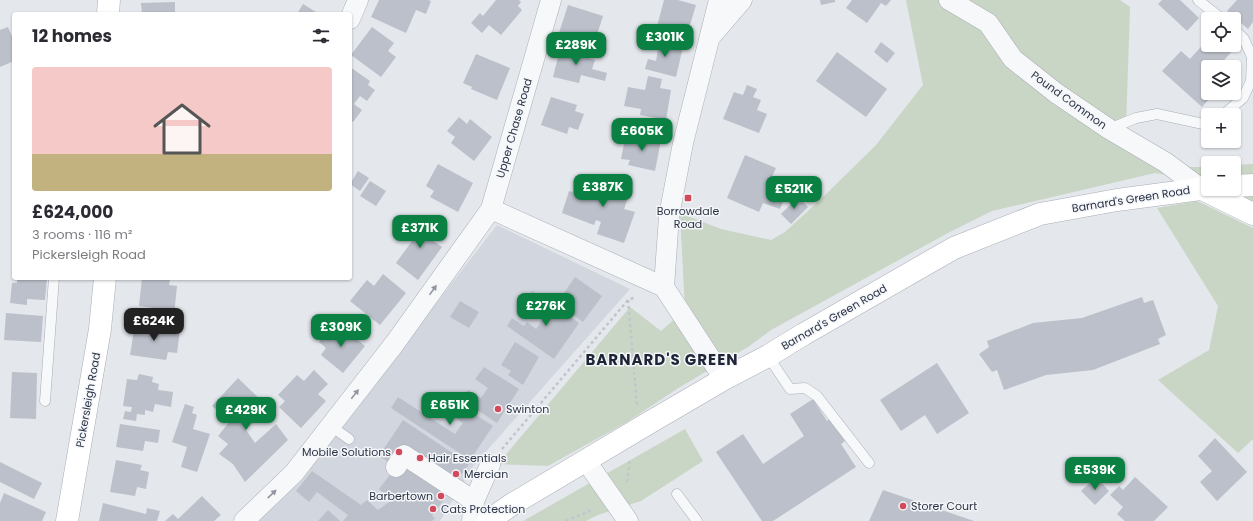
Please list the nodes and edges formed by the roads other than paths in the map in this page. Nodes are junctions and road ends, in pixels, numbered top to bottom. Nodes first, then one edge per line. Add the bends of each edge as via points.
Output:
1 (109, 0) edge
2 (358, 0) edge
3 (551, 0) edge
4 (719, 0) edge
5 (742, 0) edge
6 (949, 0) edge
7 (977, 0) edge
8 (1198, 0) edge
9 (108, 12) edge
10 (1213, 12) edge
11 (352, 14) edge
12 (988, 24) junction
13 (1241, 36) edge
14 (708, 40) junction
15 (1231, 108) edge
16 (1201, 123) edge
17 (1109, 129) junction
18 (1253, 185) edge
19 (1201, 186) edge
20 (1241, 186) edge
21 (1201, 188) edge
22 (1219, 196) edge
23 (491, 209) junction
24 (1253, 214) edge
25 (54, 280) edge
26 (105, 280) edge
27 (664, 287) junction
28 (768, 356) junction
29 (724, 379) junction
30 (45, 401) dead end
31 (331, 426) junction
32 (349, 439) dead end
33 (586, 461) junction
34 (869, 463) dead end
35 (490, 465) road end
36 (396, 467) dead end
37 (677, 494) dead end
38 (474, 502) junction
39 (67, 521) edge
40 (244, 521) edge
41 (472, 521) edge
42 (488, 521) edge
43 (628, 521) edge
44 (697, 521) edge

1 - 9 main road
2 - 11 street
3 - 23 street, Upper Chase Road
4 - 14 street
5 - 14 street
6 - 12 street, Pound Common
7 - 12 street
8 - 10 lane
12 - 17 street, Pound Common via 1013,58 1056,93
13 - 15 lane via 1252,57 1251,80 1243,98
14 - 27 street via 683,143 669,216
16 - 17 lane via 1157,114 1136,118
17 - 19 street, Pound Common
18 - 20 main road
21 - 28 main road, Barnard's Green Road via 1040,214 954,248
22 - 24 main road
23 - 27 street
31 -> 23 street, Upper Chase Road
25 - 30 lane
26 - 39 main road, Pickersleigh Road via 100,329
27 - 29 street
28 - 29 main road, Barnard's Green Road
28 - 34 lane via 790,389 805,388 817,396
29 - 33 main road, Barnard's Green Road
31 - 32 lane
40 -> 31 street, Upper Chase Road via 294,473
33 - 42 main road, Barnard's Green Road
33 - 43 street
35 - 38 street
36 - 38 street via 404,455
37 - 44 lane
38 - 41 street

